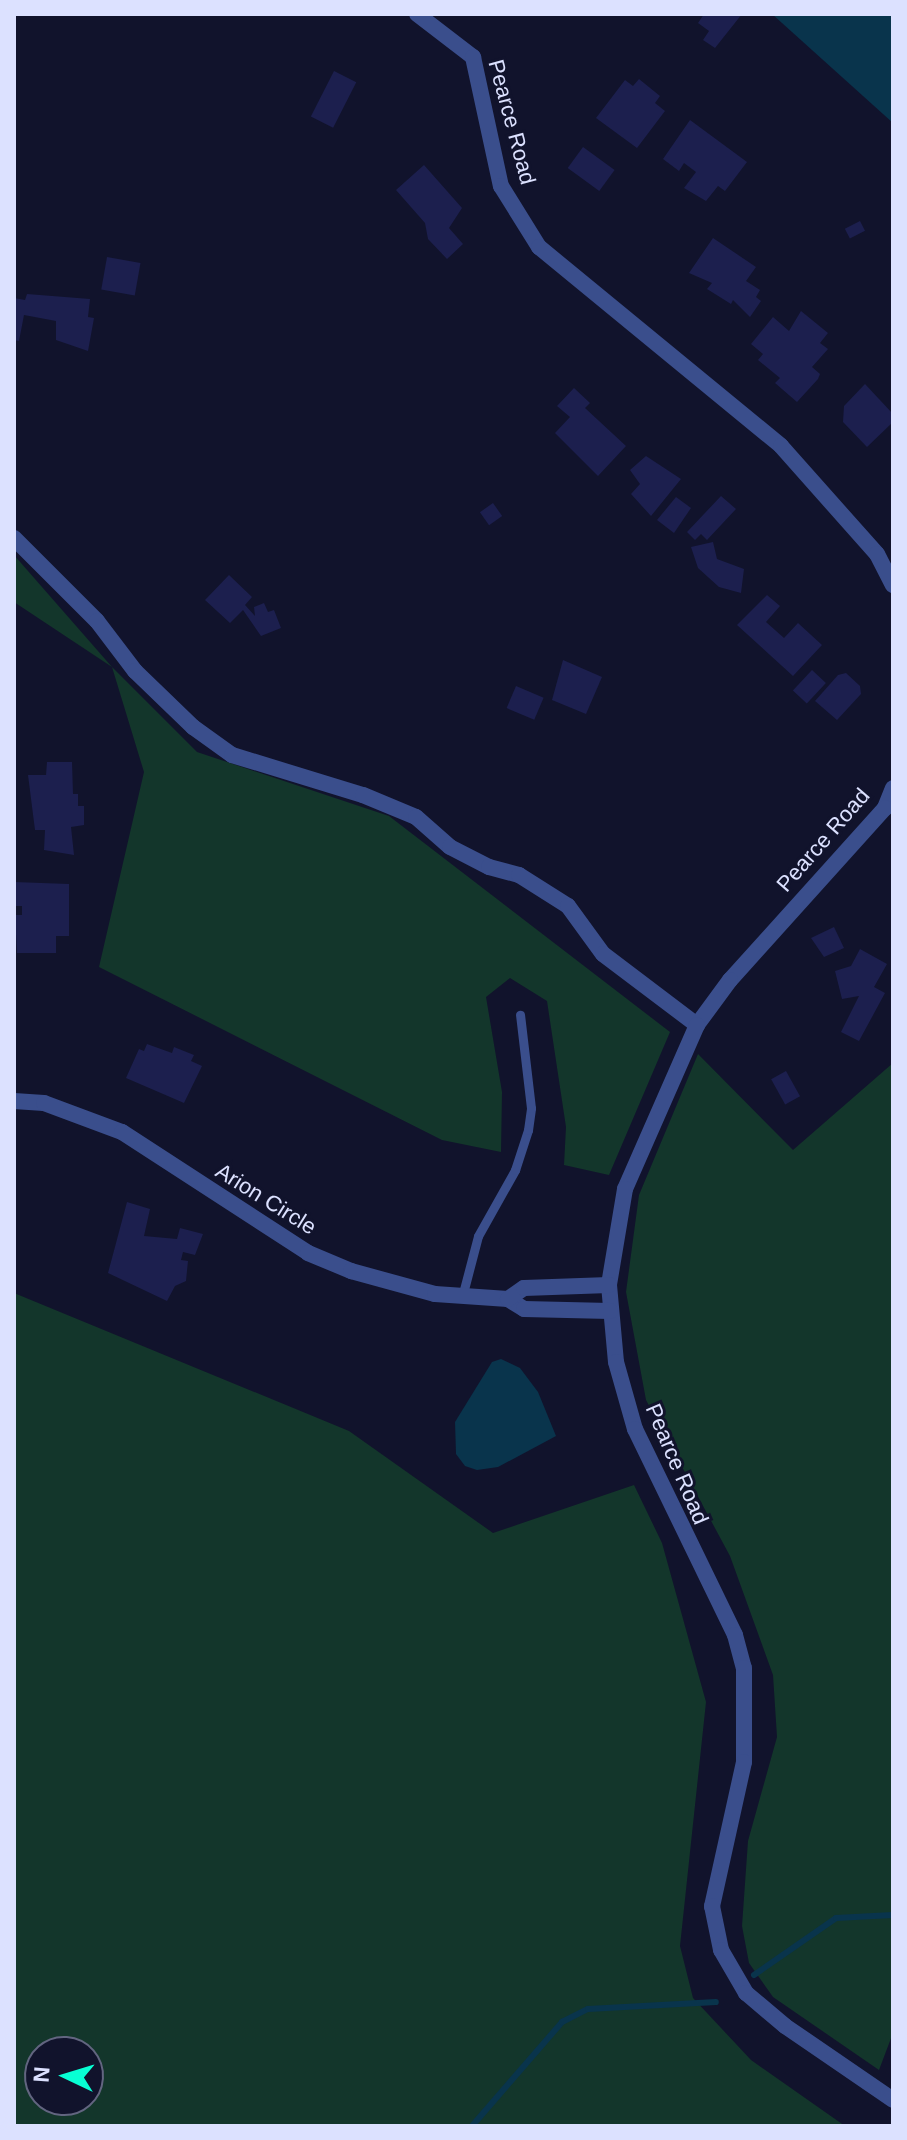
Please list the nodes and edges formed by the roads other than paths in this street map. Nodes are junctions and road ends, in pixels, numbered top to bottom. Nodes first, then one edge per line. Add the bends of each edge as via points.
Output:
1 (417, 14) edge
2 (14, 538) edge
3 (893, 585) edge
4 (893, 788) edge
5 (889, 811) edge
6 (520, 1015) dead end
7 (697, 1025) junction
8 (14, 1101) edge
9 (609, 1285) junction
10 (546, 1287) junction
11 (462, 1297) junction
12 (508, 1299) junction
13 (544, 1310) junction
14 (610, 1311) junction
15 (893, 2100) edge

1 - 3 street, Pearce Road via 473,57 501,186 539,247 781,446 877,554
2 - 7 street via 97,621 135,671 193,727 232,755 416,817 450,847 519,875 568,906 603,954
4 - 5 street, Pearce Road
5 - 7 street, Pearce Road via 730,980
6 - 11 lane via 531,1108 528,1130 515,1170 478,1236
7 - 9 street, Pearce Road via 625,1189
8 - 11 street, Arion Circle via 44,1103 122,1132 308,1253 387,1284
9 - 10 street, Arion Circle
9 - 14 street, Pearce Road
10 - 12 street, Arion Circle via 524,1288
10 - 13 lane
11 - 12 street, Arion Circle
12 - 13 street, Arion Circle via 524,1309
13 - 14 street, Arion Circle
14 - 15 street, Pearce Road via 616,1362 635,1429 735,1635 744,1668 744,1762 712,1906 721,1950 746,1993

